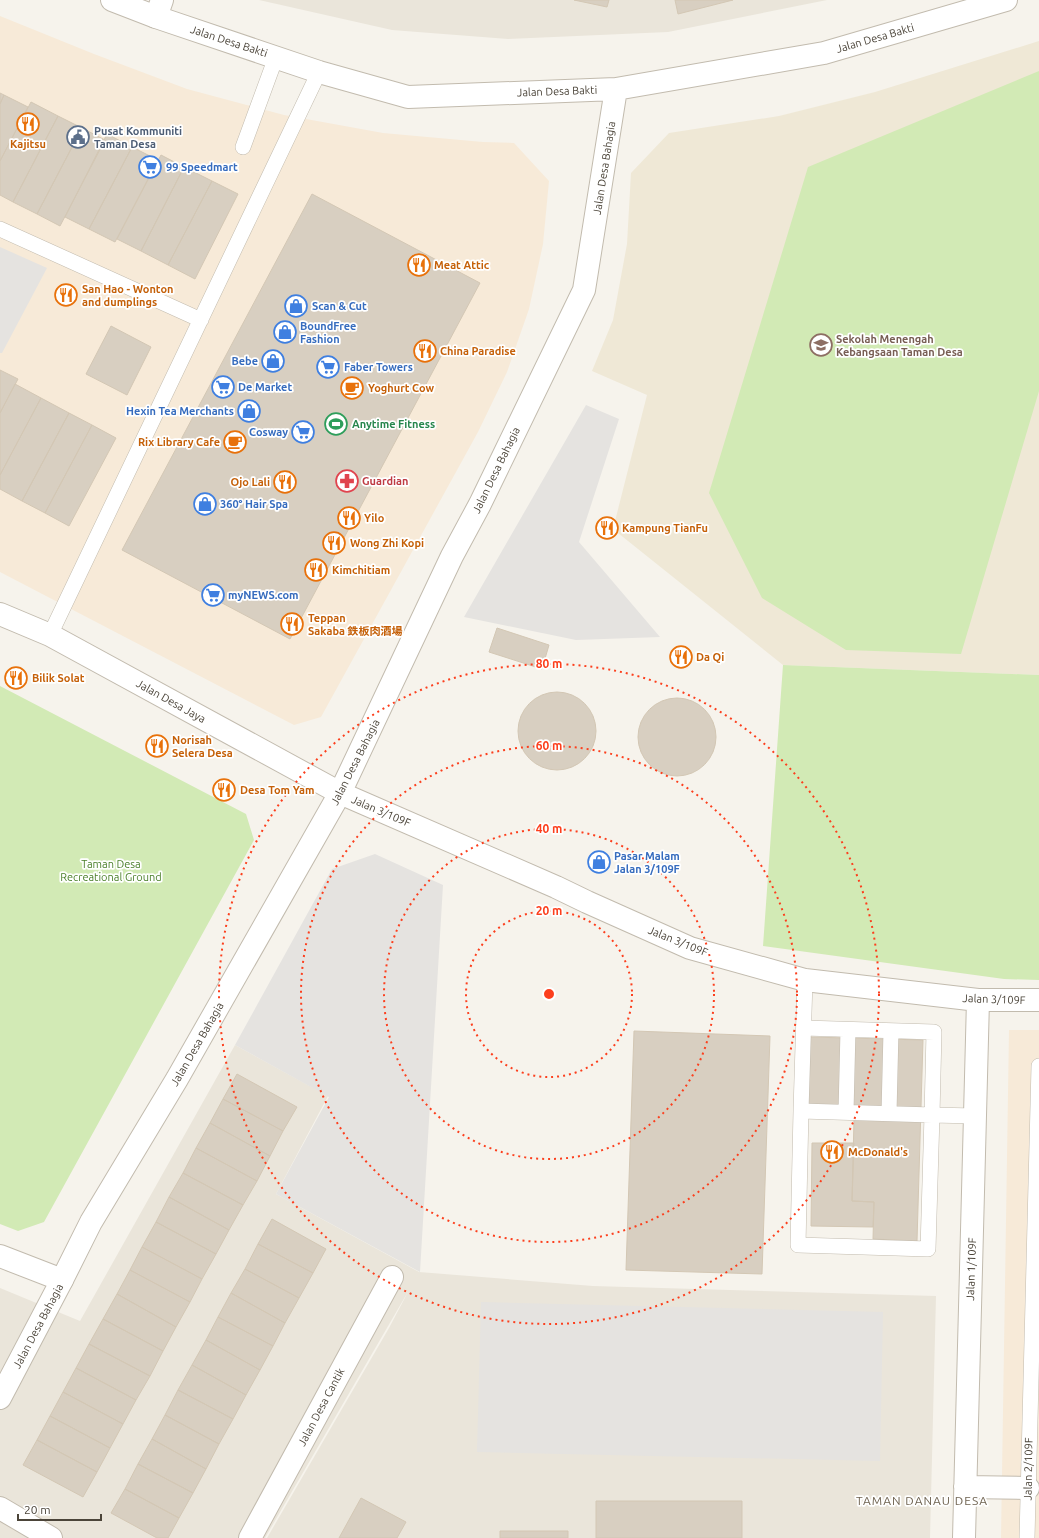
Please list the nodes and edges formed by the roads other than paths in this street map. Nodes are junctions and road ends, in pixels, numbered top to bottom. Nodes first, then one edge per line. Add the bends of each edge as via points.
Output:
1 (112, 0) edge
2 (1006, 0) edge
3 (159, 9) edge
4 (276, 57) junction
5 (319, 72) junction
6 (616, 88) junction
7 (243, 147) dead end
8 (0, 229) edge
9 (200, 320) junction
10 (0, 614) edge
11 (50, 635) junction
12 (340, 793) junction
13 (805, 980) junction
14 (978, 1000) junction
15 (1039, 1000) edge
16 (804, 1028) junction
17 (848, 1030) junction
18 (892, 1031) junction
19 (1039, 1066) edge
20 (802, 1111) junction
21 (846, 1112) junction
22 (889, 1113) junction
23 (932, 1115) junction
24 (975, 1116) junction
25 (0, 1256) edge
26 (392, 1277) dead end
27 (62, 1280) junction
28 (0, 1398) edge
29 (965, 1487) junction
30 (1033, 1488) edge
31 (0, 1508) edge
32 (51, 1538) edge
33 (250, 1538) edge
34 (964, 1538) edge
35 (1027, 1538) edge

1 - 3 street, Jalan Desa Bakti
2 - 6 street, Jalan Desa Bakti via 824,53
3 - 4 street, Jalan Desa Bakti
4 - 5 street, Jalan Desa Bakti
4 - 7 lane
5 - 6 street, Jalan Desa Bakti via 408,97
5 - 9 lane
6 - 12 street, Jalan Desa Bahagia via 584,290 452,556
8 - 9 lane
9 - 11 lane
10 - 11 street, Jalan Desa Jaya
11 - 12 street, Jalan Desa Jaya
12 - 13 street, Jalan 3/109F via 690,948
12 - 27 street, Jalan Desa Bahagia via 177,1079 91,1222
13 - 14 street, Jalan 3/109F
13 - 16 lane
14 - 15 street, Jalan 3/109F
14 - 24 street, Jalan 1/109F
16 - 17 lane
16 - 20 lane
17 - 18 lane
17 - 21 lane
18 - 22 lane
18 - 23 lane via 934,1032
19 - 30 lane, Jalan 2/109F
20 - 21 lane
20 - 23 lane via 798,1245 928,1249
21 - 22 lane
22 - 23 lane
23 - 24 lane
24 - 29 street, Jalan 1/109F
25 - 27 street
26 - 33 street, Jalan Desa Cantik
27 - 28 street, Jalan Desa Bahagia
29 - 30 street
29 - 34 street, Jalan 1/109F
30 - 35 lane, Jalan 2/109F
31 - 32 street

